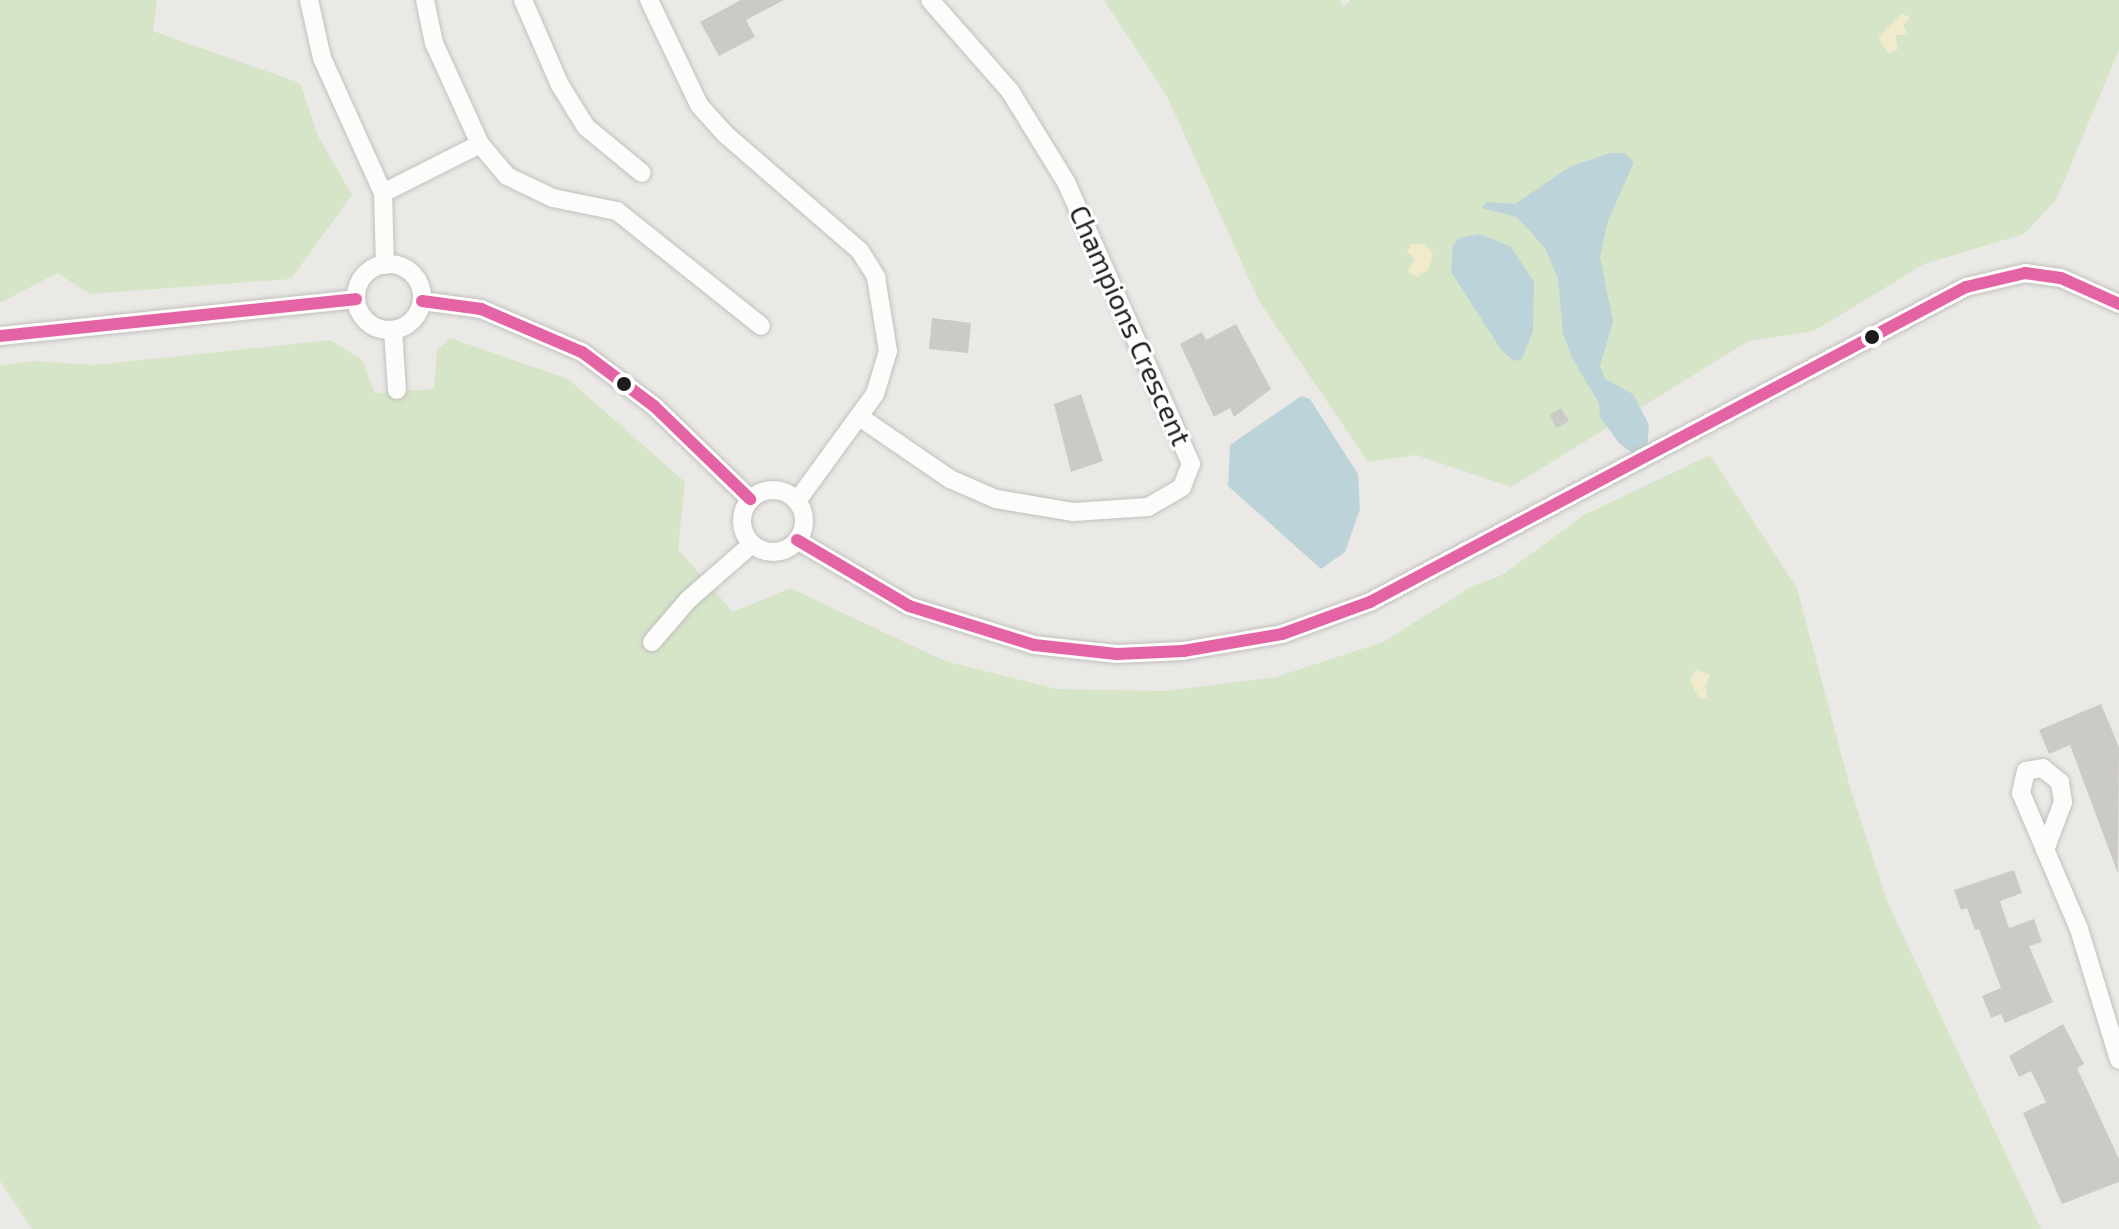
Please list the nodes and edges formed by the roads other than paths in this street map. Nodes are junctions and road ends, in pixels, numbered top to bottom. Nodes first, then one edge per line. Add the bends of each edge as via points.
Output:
1 (309, 0) edge
2 (425, 0) edge
3 (523, 0) edge
4 (649, 0) edge
5 (930, 0) edge
6 (480, 144) junction
7 (642, 173) dead end
8 (383, 193) junction
9 (385, 265) junction
10 (356, 299) junction
11 (422, 301) junction
12 (2119, 304) edge
13 (761, 326) dead end
14 (393, 330) junction
15 (0, 336) edge
16 (397, 390) dead end
17 (861, 418) junction
18 (750, 499) junction
19 (797, 501) junction
20 (797, 540) junction
21 (752, 544) junction
22 (652, 642) dead end
23 (2045, 850) dead end
24 (2119, 1060) edge

1 - 8 street via 322,58
2 - 6 street via 434,43
3 - 7 street via 560,85 586,127
4 - 17 street via 699,105 725,134 860,251 876,277 888,351
5 - 17 street, Champions Crescent via 1010,91 1066,182 1191,464 1182,487 1159,503 1074,512 996,499 961,484
6 - 8 street
6 - 13 street via 507,176 529,190 617,211
8 - 9 street
9 - 10 street via 362,279
9 - 11 street via 410,272
10 - 14 street via 364,319
10 - 15 street
11 - 14 street via 412,321
11 - 18 street via 481,309 582,352 654,406
12 - 20 street via 2083,285 2025,273 1966,287 1370,602 1282,634 1183,651 1117,654 1034,645 909,606
14 - 16 street
17 - 19 street
18 - 19 street via 779,490
18 - 21 street via 742,517
19 - 20 street via 804,520
20 - 21 street via 781,551
21 - 22 street via 688,600
23 - 24 street via 2079,929

